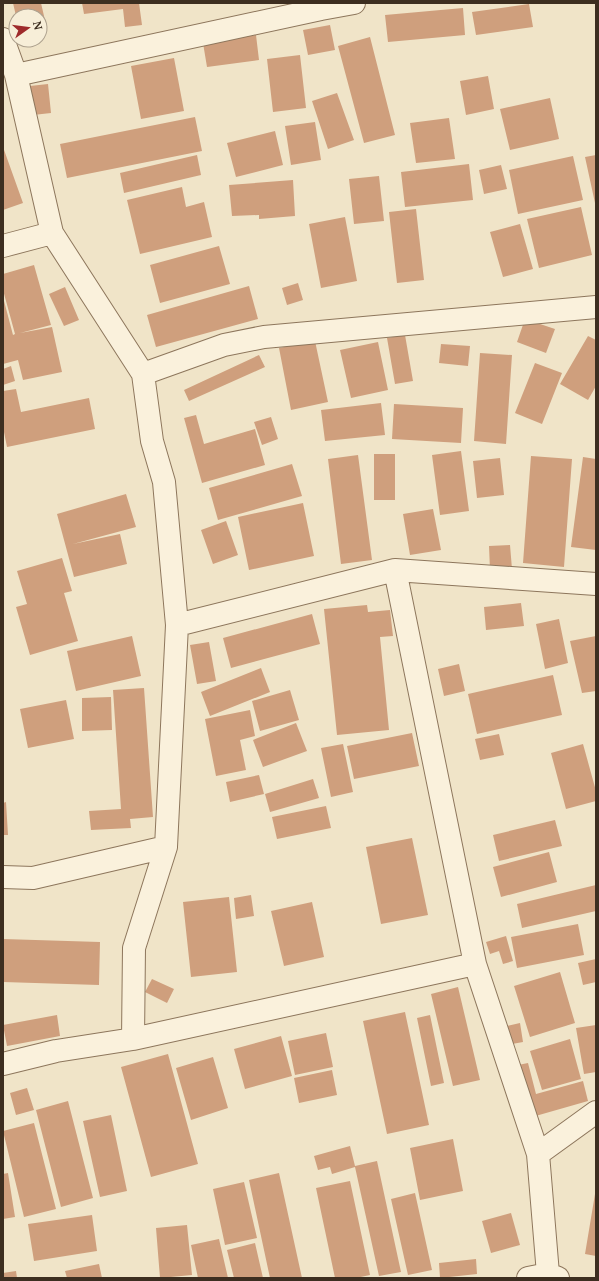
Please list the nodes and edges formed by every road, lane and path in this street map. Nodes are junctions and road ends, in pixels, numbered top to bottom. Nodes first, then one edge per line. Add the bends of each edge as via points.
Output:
1 (354, 3) edge
2 (321, 6) edge
3 (3, 39) edge
4 (16, 75) junction
5 (52, 233) junction
6 (3, 246) edge
7 (596, 307) edge
8 (143, 374) junction
9 (395, 570) junction
10 (596, 584) edge
11 (177, 625) junction
12 (166, 847) junction
13 (3, 877) edge
14 (475, 964) junction
15 (133, 1039) junction
16 (3, 1064) edge
17 (596, 1112) edge
18 (538, 1154) junction
19 (545, 1277) edge

1 - 2 street
2 - 4 street
3 - 4 street
4 - 5 street
5 - 6 street
5 - 8 street
7 - 8 street via 264,337 224,345
8 - 11 street via 152,441 164,482
9 - 10 street
9 - 11 street
9 - 14 street
11 - 12 street
12 - 13 street via 33,878
12 - 15 street via 134,948
14 - 15 street
14 - 18 street
15 - 16 street via 56,1051
17 - 18 street
18 - 19 street

